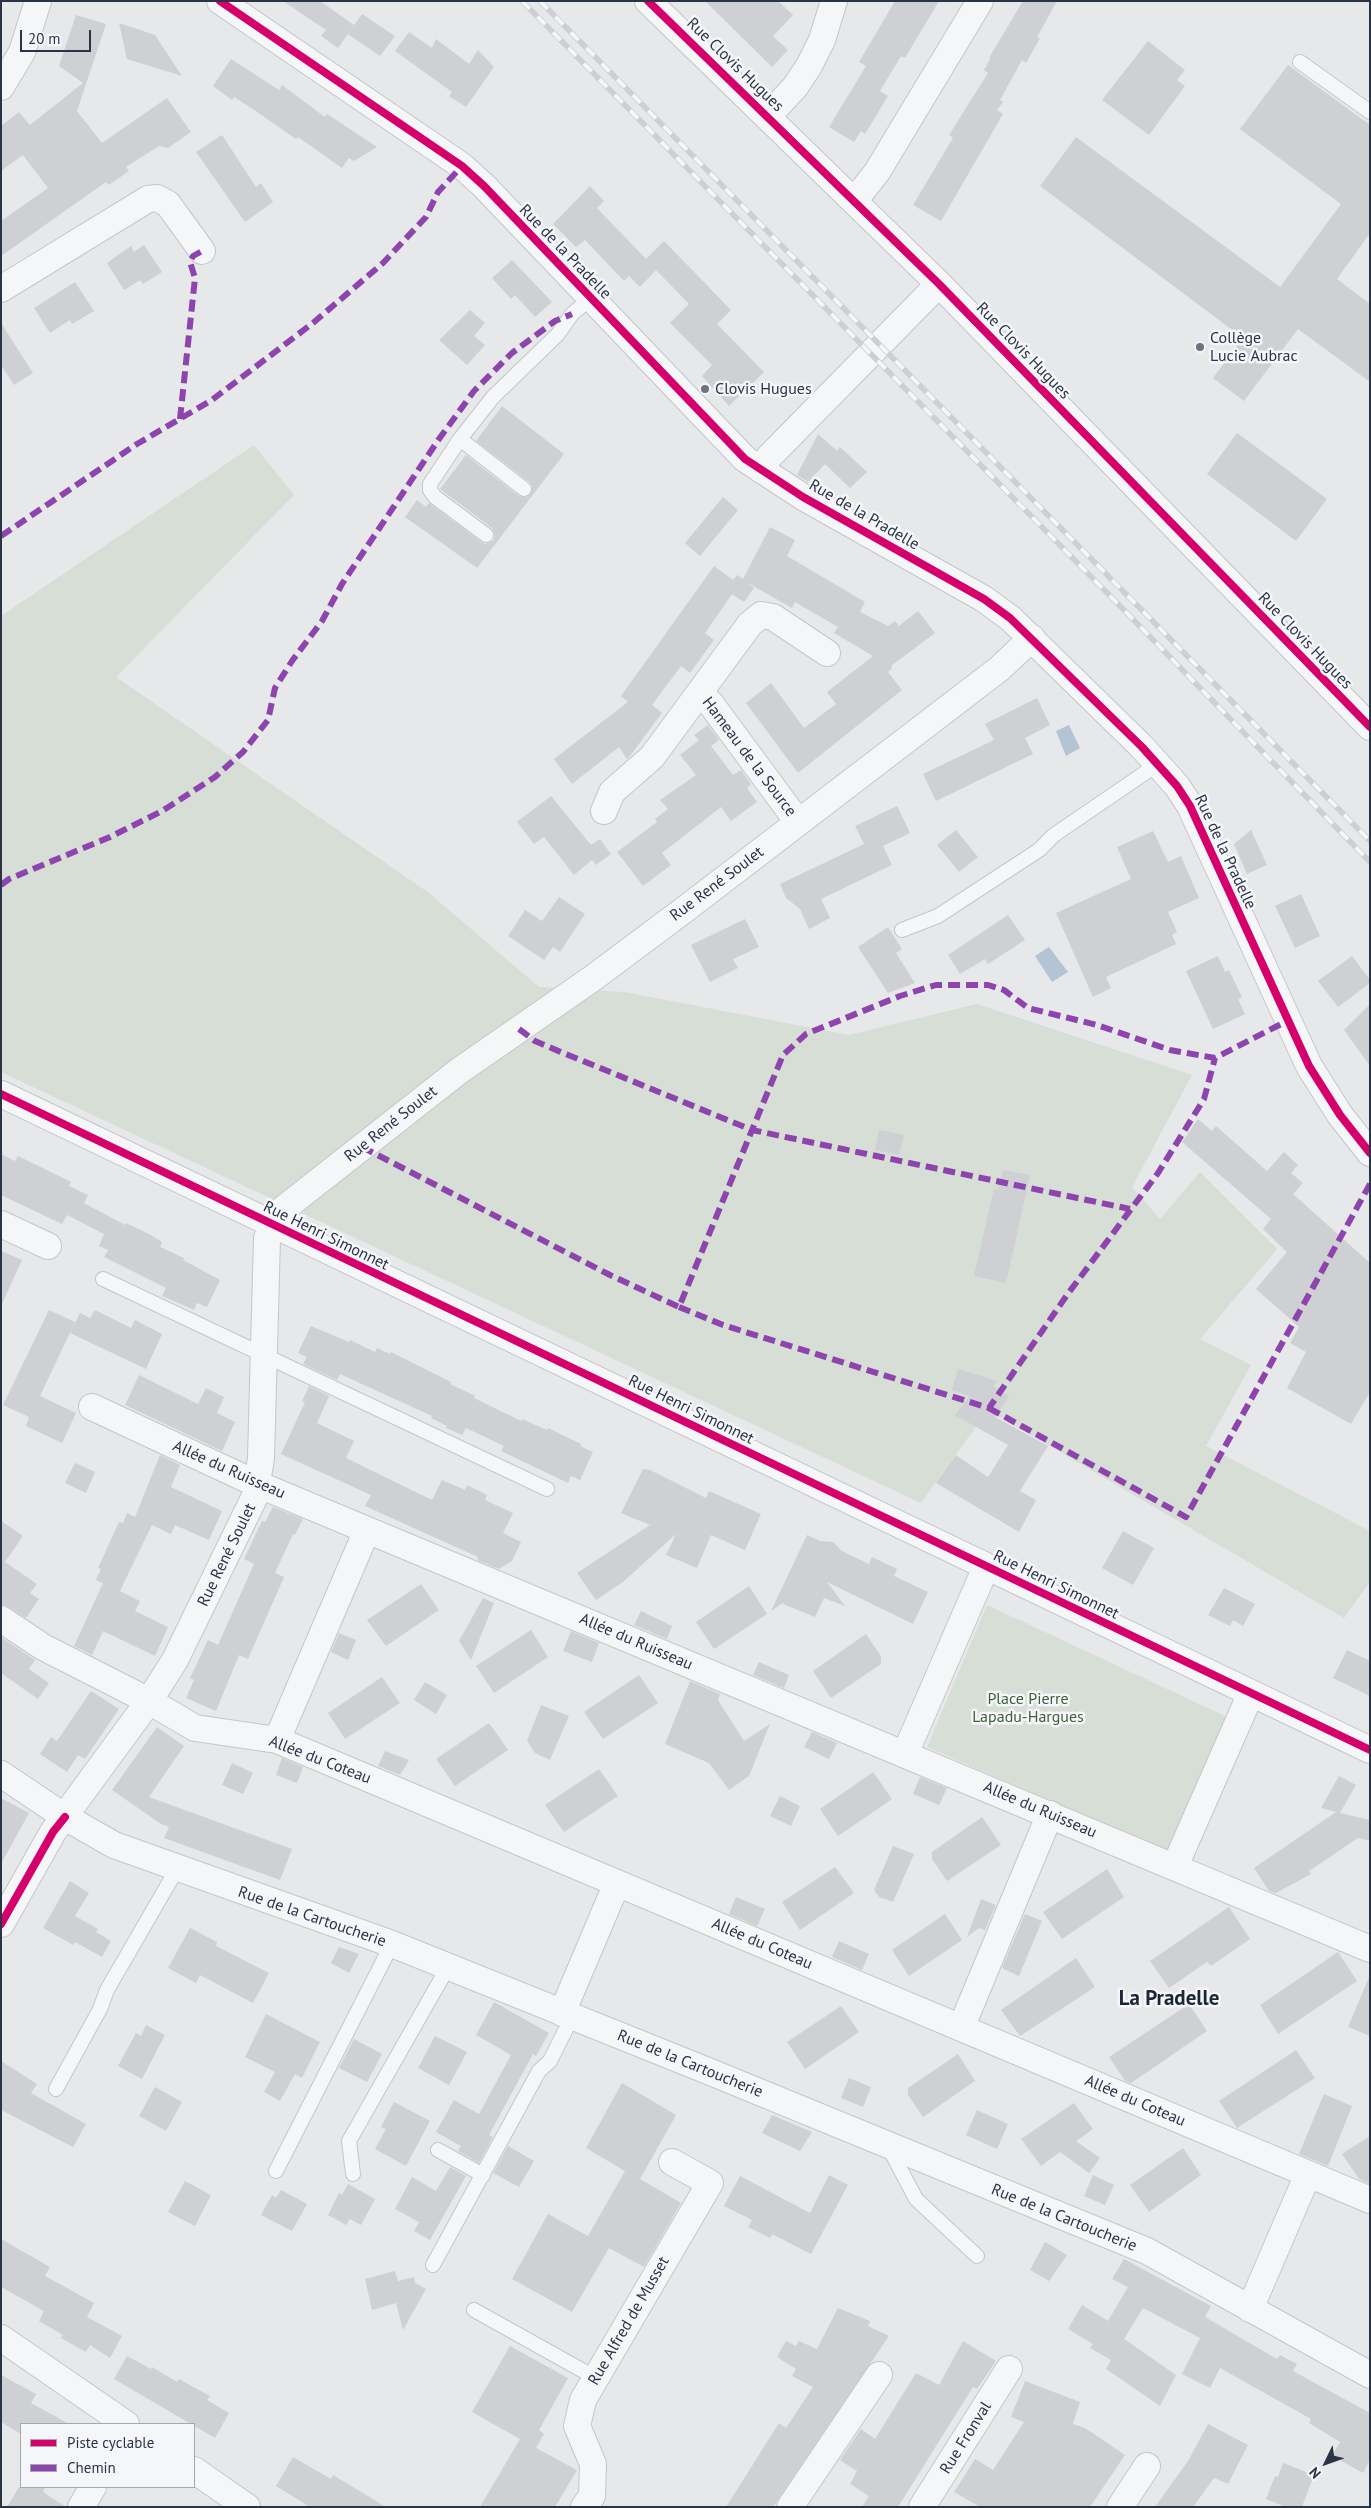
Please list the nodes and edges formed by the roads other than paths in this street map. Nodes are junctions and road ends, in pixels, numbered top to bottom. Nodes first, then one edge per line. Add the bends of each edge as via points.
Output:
1 (38, 1) edge
2 (220, 1) edge
3 (648, 1) edge
4 (834, 1) edge
5 (980, 1) edge
6 (1300, 62) dead end
7 (1, 87) edge
8 (1370, 112) edge
9 (768, 116) junction
10 (854, 201) junction
11 (202, 251) dead end
12 (939, 284) junction
13 (1, 290) edge
14 (591, 298) junction
15 (460, 439) junction
16 (761, 470) junction
17 (524, 488) dead end
18 (486, 535) dead end
19 (1032, 638) junction
20 (827, 653) dead end
21 (700, 693) junction
22 (1370, 727) edge
23 (1158, 764) junction
24 (604, 811) dead end
25 (798, 822) junction
26 (902, 930) dead end
27 (1, 1094) edge
28 (1370, 1153) edge
29 (1, 1224) edge
30 (273, 1226) junction
31 (48, 1246) dead end
32 (103, 1279) dead end
33 (264, 1355) junction
34 (92, 1407) dead end
35 (257, 1484) junction
36 (547, 1489) dead end
37 (367, 1530) junction
38 (986, 1567) junction
39 (1, 1619) edge
40 (1251, 1693) junction
41 (149, 1701) junction
42 (277, 1740) junction
43 (1370, 1750) edge
44 (905, 1754) junction
45 (1, 1774) edge
46 (1050, 1814) junction
47 (65, 1817) junction
48 (1175, 1866) junction
49 (177, 1869) junction
50 (617, 1883) junction
51 (1, 1924) edge
52 (392, 1944) junction
53 (1370, 1949) edge
54 (448, 1967) junction
55 (567, 2014) junction
56 (961, 2028) junction
57 (56, 2089) dead end
58 (888, 2145) junction
59 (438, 2150) dead end
60 (672, 2162) dead end
61 (276, 2171) dead end
62 (353, 2174) dead end
63 (1308, 2174) junction
64 (483, 2175) junction
65 (1370, 2200) edge
66 (977, 2256) dead end
67 (433, 2265) dead end
68 (1250, 2309) junction
69 (474, 2310) dead end
70 (1, 2338) edge
71 (1010, 2369) dead end
72 (879, 2375) dead end
73 (1370, 2376) edge
74 (596, 2378) junction
75 (125, 2423) edge
76 (1147, 2466) dead end
77 (195, 2471) edge
78 (92, 2488) edge
79 (796, 2505) edge
80 (81, 2507) edge
81 (247, 2507) edge
82 (584, 2507) edge
83 (922, 2507) edge
84 (1120, 2507) edge

1 - 7 street via 22,52
2 - 14 street, Rue de la Pradelle via 462,166
3 - 9 street, Rue Clovis Hugues
4 - 9 street via 822,40 809,66
5 - 10 street via 877,172
6 - 8 lane
9 - 10 street, Rue Clovis Hugues
10 - 12 street, Rue Clovis Hugues
11 - 13 street via 168,204 157,198 148,199
12 - 16 street via 769,457
12 - 22 street, Rue Clovis Hugues
14 - 15 lane via 493,398
14 - 16 street, Rue de la Pradelle via 722,436
15 - 17 lane
15 - 18 lane via 430,484 430,490
16 - 19 street, Rue de la Pradelle via 984,600
19 - 23 street, Rue de la Pradelle
19 - 25 street, Rue René Soulet via 999,669
20 - 21 street, Hameau de la Source via 773,617 761,615 750,624
21 - 24 street, Hameau de la Source via 652,757 612,792
21 - 25 street, Hameau de la Source
23 - 26 lane via 1054,835 1039,850 938,916
23 - 28 street, Rue de la Pradelle via 1177,786 1201,826 1309,1066 1340,1115
25 - 30 street, Rue René Soulet via 593,978 452,1077 282,1210
27 - 30 street, Rue Henri Simonnet
29 - 31 street
30 - 33 street, Rue René Soulet via 267,1238
30 - 38 street, Rue Henri Simonnet
32 - 33 lane
33 - 35 street, Rue René Soulet via 261,1458
33 - 36 lane
34 - 35 street, Allée du Ruisseau
35 - 37 street, Allée du Ruisseau
35 - 41 street, Rue René Soulet via 255,1496 175,1660
37 - 42 street
37 - 44 street, Allée du Ruisseau
38 - 40 street, Rue Henri Simonnet
38 - 44 street
39 - 41 street, Allée du Coteau via 43,1647
40 - 43 street, Rue Henri Simonnet
40 - 48 street
41 - 42 street, Allée du Coteau via 195,1728
41 - 47 street, Rue René Soulet
42 - 50 street, Allée du Coteau
44 - 46 street, Allée du Ruisseau
45 - 47 street, Rue de la Cartoucherie
46 - 48 street, Allée du Ruisseau
46 - 56 street
47 - 49 street, Rue de la Cartoucherie via 114,1845
47 - 51 street, Rue René Soulet via 53,1832
48 - 53 street, Allée du Ruisseau
49 - 52 street, Rue de la Cartoucherie
49 - 57 lane via 106,1990 100,2009
50 - 55 street
50 - 56 street, Allée du Coteau
52 - 54 street, Rue de la Cartoucherie
52 - 61 lane
54 - 55 street, Rue de la Cartoucherie
54 - 62 lane via 349,2141
55 - 58 street, Rue de la Cartoucherie
55 - 64 lane via 550,2061 540,2071
56 - 63 street, Allée du Coteau
58 - 66 lane via 916,2199
58 - 68 street, Rue de la Cartoucherie via 1147,2251
59 - 64 lane
60 - 74 street, Rue Alfred de Musset via 710,2183
63 - 65 street, Allée du Coteau
63 - 68 street
64 - 67 lane
68 - 73 street, Rue de la Cartoucherie
69 - 74 lane
70 - 75 street
71 - 83 street, Rue Fronval
72 - 79 street
74 - 82 street, Rue Alfred de Musset via 583,2400 577,2426 593,2464 592,2496
76 - 84 street
77 - 81 street
78 - 80 street

